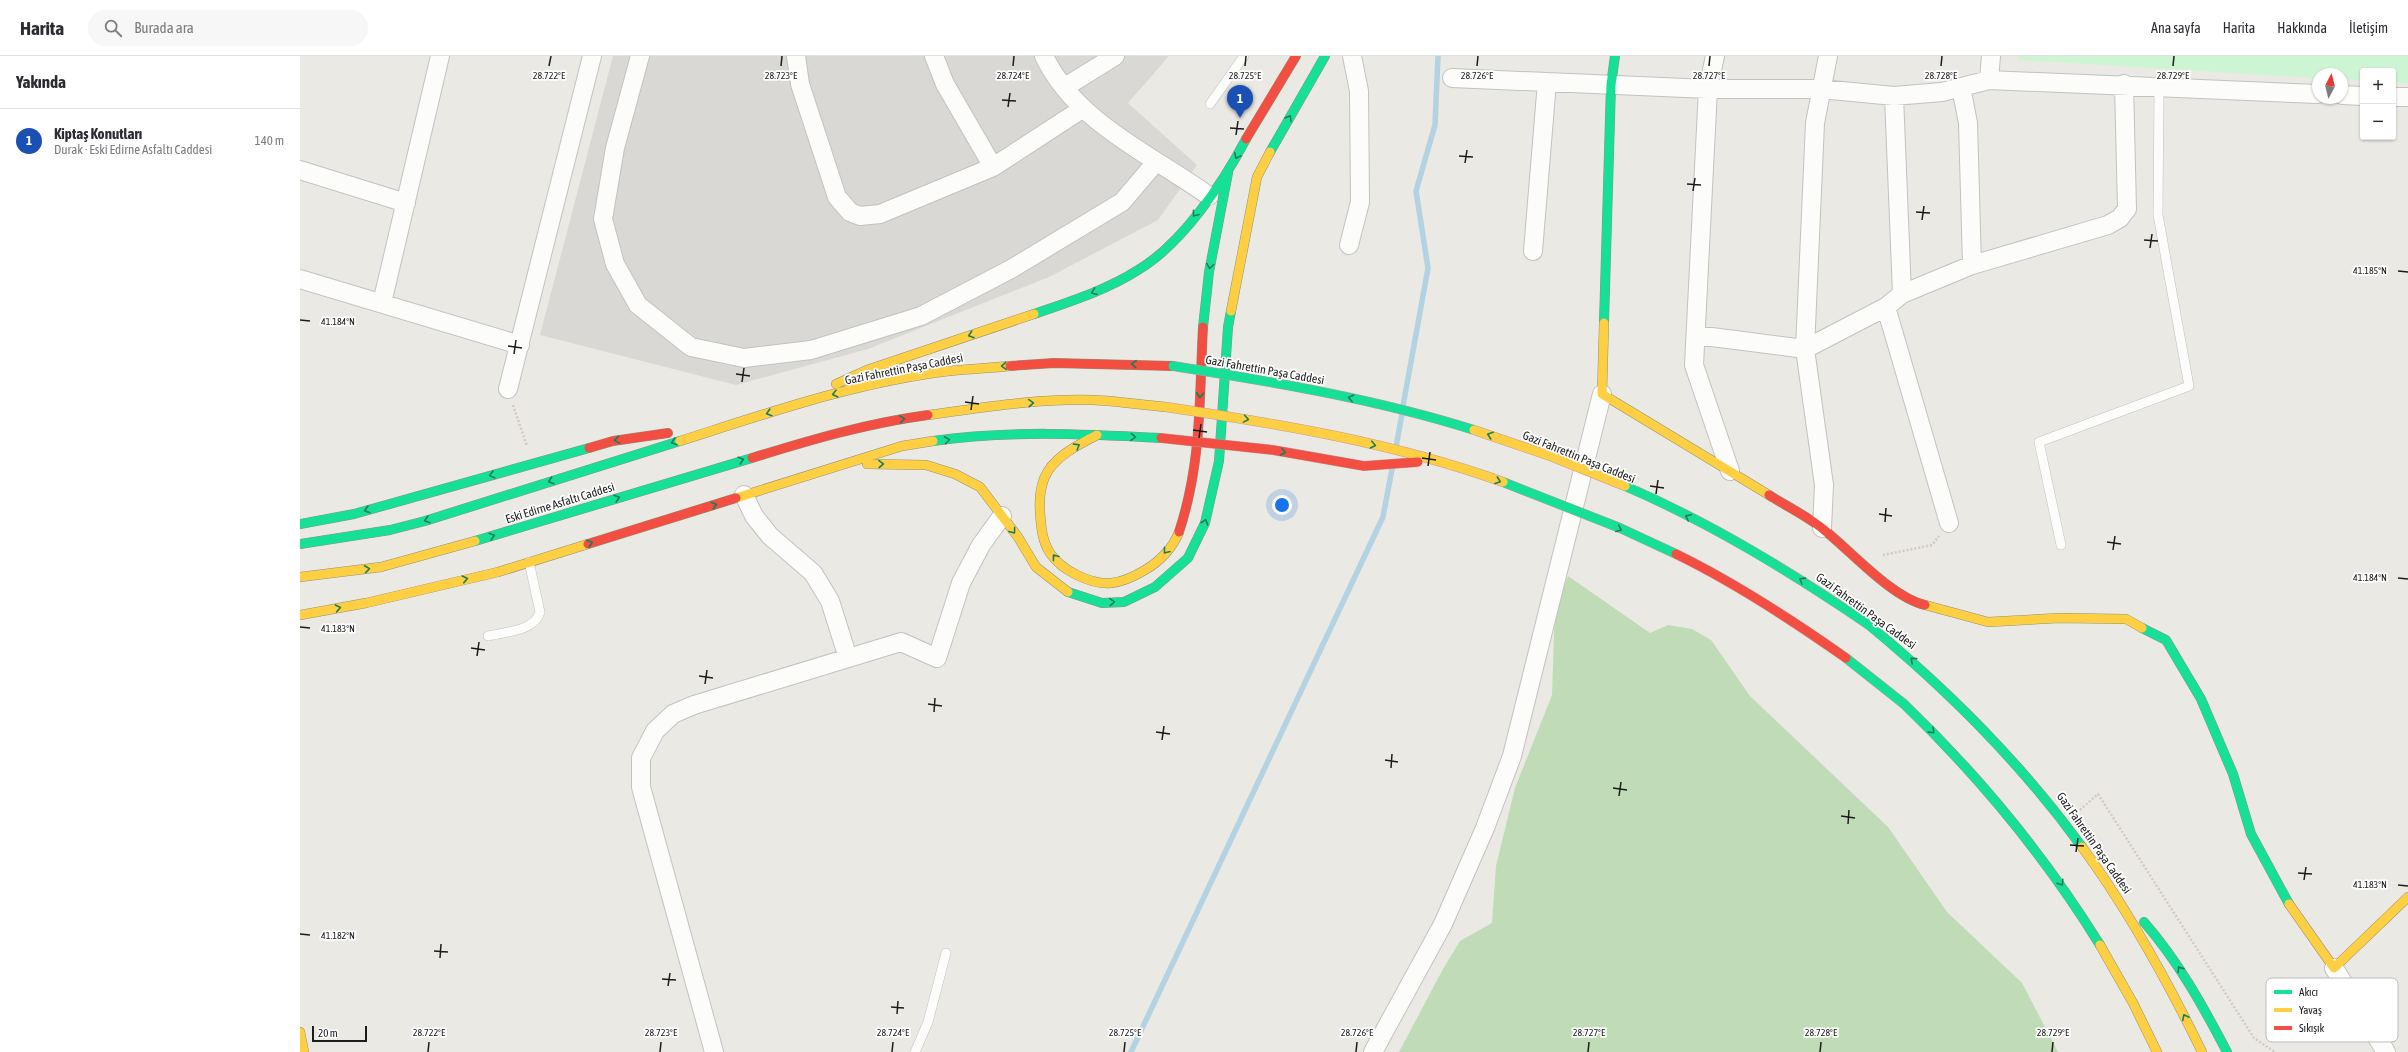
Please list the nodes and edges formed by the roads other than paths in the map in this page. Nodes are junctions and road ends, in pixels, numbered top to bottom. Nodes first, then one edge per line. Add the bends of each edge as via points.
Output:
1 (440, 56) edge
2 (592, 56) edge
3 (640, 56) edge
4 (796, 56) edge
5 (934, 56) edge
6 (1044, 56) edge
7 (1115, 56) edge
8 (1244, 56) edge
9 (1296, 56) edge
10 (1325, 56) edge
11 (1352, 56) edge
12 (1615, 56) edge
13 (1715, 56) edge
14 (1828, 56) edge
15 (1991, 56) edge
16 (1452, 78) dead end
17 (1989, 80) junction
18 (1547, 82) junction
19 (2124, 84) junction
20 (1611, 85) junction
21 (1065, 87) junction
22 (1961, 87) junction
23 (2159, 88) junction
24 (1708, 89) junction
25 (1821, 89) junction
26 (2312, 94) edge
27 (2348, 95) edge
28 (1894, 96) junction
29 (2360, 96) edge
30 (2396, 97) edge
31 (2408, 98) edge
32 (1210, 104) dead end
33 (1082, 109) junction
34 (1156, 162) junction
35 (993, 167) junction
36 (300, 170) edge
37 (1228, 173) junction
38 (1209, 196) junction
39 (406, 203) junction
40 (1349, 245) dead end
41 (1533, 251) dead end
42 (1972, 265) junction
43 (300, 279) edge
44 (1902, 294) junction
45 (382, 303) junction
46 (1886, 307) junction
47 (1696, 336) junction
48 (520, 344) junction
49 (1805, 349) junction
50 (508, 389) road end
51 (1602, 394) junction
52 (806, 401) junction
53 (725, 426) junction
54 (1097, 435) junction
55 (1433, 461) junction
56 (842, 465) junction
57 (1730, 471) junction
58 (744, 495) junction
59 (1002, 516) junction
60 (1949, 523) road end
61 (300, 524) edge
62 (1822, 528) junction
63 (300, 544) edge
64 (2061, 545) dead end
65 (529, 562) junction
66 (300, 576) edge
67 (300, 615) edge
68 (488, 636) dead end
69 (848, 658) junction
70 (2110, 884) junction
71 (2408, 897) edge
72 (946, 953) dead end
73 (2334, 968) junction
74 (2340, 978) edge
75 (2125, 988) junction
76 (300, 1032) edge
77 (2139, 1038) dead end
78 (2380, 1042) edge
79 (304, 1052) edge
80 (714, 1052) edge
81 (914, 1052) edge
82 (1373, 1052) edge
83 (2157, 1052) edge
84 (2202, 1052) edge
85 (2227, 1052) edge
86 (2386, 1052) edge

1 - 39 street
2 - 48 street
3 - 34 street via 615,148 603,219 615,264 638,305 691,347 744,358 811,350 922,316 1011,269 1122,202
4 - 35 street via 800,84 836,197 850,212 860,216 880,214
5 - 35 street via 945,84
6 - 21 street
7 - 21 street
8 - 32 lane
9 -> 37 main road
59 -> 10 main road via 1036,567 1071,595 1102,603 1124,602 1155,587 1188,558 1205,523 1219,461 1228,327 1256,184 1270,152
11 - 40 street via 1359,91 1360,202
12 - 20 main road
13 - 24 street
14 - 25 street
15 - 17 street
16 - 18 street
17 - 19 street
17 - 22 street
18 - 20 street
18 - 41 street
19 - 23 street
19 - 42 street via 2127,209 2120,218 2108,225
20 - 24 street
20 - 51 main road
21 - 33 street
22 - 28 street via 1942,92
22 - 42 street via 1968,123
23 - 26 street
23 - 64 lane via 2158,215 2189,386 2038,442
24 - 25 street
24 - 47 street
25 - 28 street
25 - 49 street via 1814,123
27 - 29 street
28 - 44 street
30 - 31 street
33 - 34 street
33 - 35 street
34 - 38 street
36 - 39 street
37 - 38 main road
37 -> 54 main road via 1212,249 1204,306 1197,462 1193,492 1183,521 1157,564 1138,576 1109,583 1082,578 1054,559 1042,534 1039,514 1046,475 1074,447
38 -> 52 main road via 1178,236 1139,270 1054,307 867,370 827,388
39 - 45 street
42 - 44 street
43 - 45 street
44 - 46 street
45 - 48 street
46 - 49 street
46 - 60 street
47 - 49 street
47 - 57 street via 1694,365
48 - 50 street
49 - 62 street via 1824,485
51 - 57 main road
51 - 82 street via 1512,756 1485,828 1443,924
52 -> 53 main road, Eski Edirne Asfaltı Caddesi
70 -> 52 main road, Gazi Fahrettin Paşa Caddesi, bridge via 2066,822 2013,758 1967,709 1927,672 1869,625 1774,562 1730,538 1616,483 1544,455 1480,432 1412,412 1305,389 1173,366 1054,362 949,370
53 -> 61 main road via 613,441 354,514
53 -> 63 main road, Eski Edirne Asfaltı Caddesi via 425,521 382,531
54 -> 55 main road, bridge via 1161,438 1273,450 1364,466
56 -> 54 main road via 902,446 964,438 1066,433
66 -> 55 main road, Eski Edirne Asfaltı Caddesi, bridge via 381,567 430,555 823,436 899,419 1006,405 1093,400 1166,407 1316,433
55 -> 75 main road, bridge via 1491,478 1622,530 1715,576 1801,626 1873,678 1958,756 2029,839 2107,953
56 - 58 main road
56 -> 59 main road via 926,465 955,474 980,487
57 - 62 main road
65 -> 58 main road
58 - 69 street via 754,516 770,536 813,573 830,601
59 - 69 street via 981,545 961,583 937,658 901,642
62 - 73 main road via 1875,575 1916,603 1988,622 2060,618 2126,619 2166,640 2202,699 2233,774 2251,834 2295,915
67 -> 65 main road via 498,572
65 - 68 lane via 540,612 538,620 529,626
69 - 80 street via 694,705 673,714 655,731 641,758 642,787
84 -> 70 main road, Gazi Fahrettin Paşa Caddesi via 2154,956
85 -> 70 main road via 2205,1009 2164,944
71 - 73 main road
72 - 81 lane via 928,1022
73 - 74 street
75 - 77 main road
75 - 83 main road
76 - 79 main road
78 - 86 street

